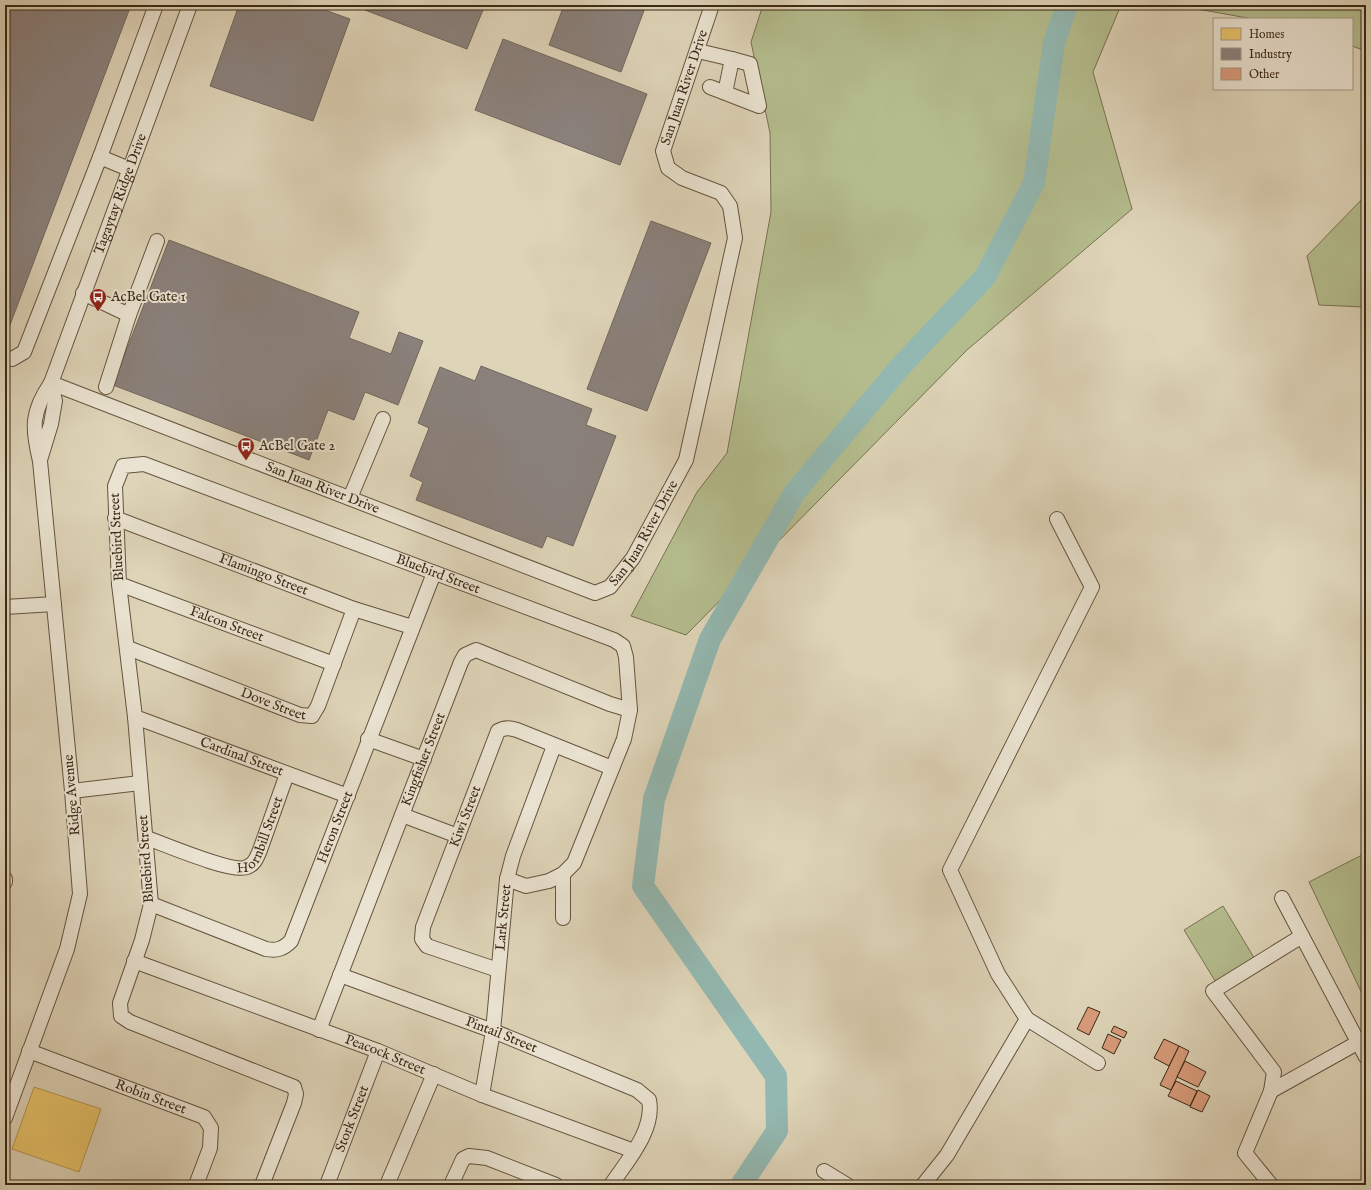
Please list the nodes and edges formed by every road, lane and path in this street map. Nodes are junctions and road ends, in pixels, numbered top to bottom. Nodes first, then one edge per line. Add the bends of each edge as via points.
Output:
1 (156, 5) edge
2 (190, 5) edge
3 (712, 5) edge
4 (698, 51) junction
5 (732, 59) junction
6 (710, 87) dead end
7 (725, 93) junction
8 (100, 157) junction
9 (129, 169) junction
10 (157, 241) dead end
11 (83, 293) junction
12 (129, 315) junction
13 (5, 356) edge
14 (51, 383) junction
15 (106, 386) dead end
16 (383, 419) dead end
17 (40, 460) joint
18 (350, 498) junction
19 (115, 518) junction
20 (1056, 519) dead end
21 (434, 573) junction
22 (119, 584) junction
23 (54, 604) junction
24 (5, 607) edge
25 (354, 609) junction
26 (412, 627) junction
27 (128, 648) junction
28 (334, 664) junction
29 (630, 710) junction
30 (135, 717) junction
31 (368, 739) junction
32 (554, 746) junction
33 (424, 759) junction
34 (612, 768) junction
35 (287, 774) junction
36 (140, 783) junction
37 (72, 791) junction
38 (348, 796) junction
39 (402, 815) junction
40 (458, 836) junction
41 (147, 838) junction
42 (563, 874) junction
43 (507, 879) junction
44 (1282, 898) dead end
45 (151, 904) junction
46 (563, 918) dead end
47 (1302, 936) junction
48 (134, 962) junction
49 (498, 970) junction
50 (340, 975) junction
51 (1027, 1019) junction
52 (319, 1030) junction
53 (492, 1031) junction
54 (1359, 1042) junction
55 (30, 1050) junction
56 (378, 1052) junction
57 (1366, 1057) edge
58 (1098, 1063) dead end
59 (434, 1074) junction
60 (1271, 1092) junction
61 (482, 1095) junction
62 (5, 1118) edge
63 (634, 1151) junction
64 (824, 1171) dead end
65 (196, 1185) edge
66 (262, 1185) edge
67 (327, 1185) edge
68 (387, 1185) edge
69 (451, 1185) edge
70 (556, 1185) edge
71 (611, 1185) edge
72 (847, 1185) edge
73 (923, 1185) edge
74 (1271, 1185) edge

1 - 8 street
2 - 9 street, Tagaytay Ridge Drive
3 - 4 street, San Juan River Drive
4 - 5 street
4 - 18 street, San Juan River Drive via 663,151 668,168 682,178 721,193 730,206 735,238 686,460 633,558 610,587 595,593
5 - 7 street
5 - 7 street via 750,64 759,106
6 - 7 street
8 - 9 street
8 - 13 street via 24,352 12,359
9 - 11 street, Tagaytay Ridge Drive
10 - 12 street
11 - 12 street
11 - 14 street, Tagaytay Ridge Drive
12 - 15 street
14 - 17 street, Tagaytay Ridge Drive via 40,399 34,422
14 - 18 street, San Juan River Drive
16 - 18 street
17 - 23 street, Ridge Avenue
19 - 21 street, Bluebird Street via 115,486 123,466 144,464
19 - 22 street, Bluebird Street
19 - 25 street, Flamingo Street
20 - 51 street via 1092,588 950,870 998,974
21 - 26 street, Heron Street
21 - 29 street, Bluebird Street via 619,643 623,646 626,657
22 - 27 street, Bluebird Street
22 - 28 street, Falcon Street
23 - 24 street
23 - 37 street, Ridge Avenue
25 - 26 street, Flamingo Street
25 - 28 street, Dove Street
26 - 31 street, Heron Street
27 - 28 street, Dove Street via 306,717 316,712
27 - 30 street, Bluebird Street
29 - 33 street, Kingfisher Street via 476,650 465,655 461,662
29 - 34 street, Bluebird Street via 624,739
30 - 35 street, Cardinal Street
30 - 36 street, Bluebird Street
31 - 33 street
31 - 38 street, Heron Street
32 - 34 street, Kiwi Street
32 - 40 street, Kiwi Street via 509,728 498,731
32 - 43 street, Lark Street via 513,856
33 - 39 street, Kingfisher Street
34 - 42 street, Bluebird Street via 574,863
35 - 38 street, Cardinal Street
35 - 41 street, Hornbill Street via 255,862 248,867 231,868
36 - 37 street
36 - 41 street, Bluebird Street
37 - 55 street, Ridge Avenue via 80,894 67,949
38 - 45 street, Heron Street via 291,941 283,948 266,949
39 - 40 street
39 - 50 street, Kingfisher Street
40 - 49 street, Kiwi Street via 423,927 422,939 427,946
41 - 45 street, Bluebird Street
42 - 43 street, Bluebird Street via 526,886
42 - 46 street
43 - 49 street, Lark Street
44 - 47 street
45 - 48 street, Bluebird Street
47 - 54 street
47 - 60 street via 1213,991 1274,1072
48 - 52 street, Peacock Street
48 - 66 street, Bluebird Street via 120,1003 121,1016 130,1022 294,1087 294,1103
49 - 53 street, Lark Street
50 - 52 street, Kingfisher Street
50 - 53 street, Pintail Street
51 - 58 street
51 - 73 street via 948,1155
52 - 56 street, Peacock Street
53 - 61 street, Lark Street
53 - 63 street, Pintail Street via 637,1090 649,1100 651,1110 648,1122
54 - 57 street
54 - 60 street
55 - 62 street, Ridge Avenue
55 - 65 street, Robin Street via 204,1117 211,1128 210,1148
56 - 59 street, Peacock Street
56 - 67 street, Stork Street
59 - 61 street, Peacock Street
59 - 68 street
60 - 74 street via 1245,1153
61 - 63 street, Peacock Street
63 - 71 street
64 - 72 street
69 - 70 street via 457,1168 463,1159 469,1156 487,1158

